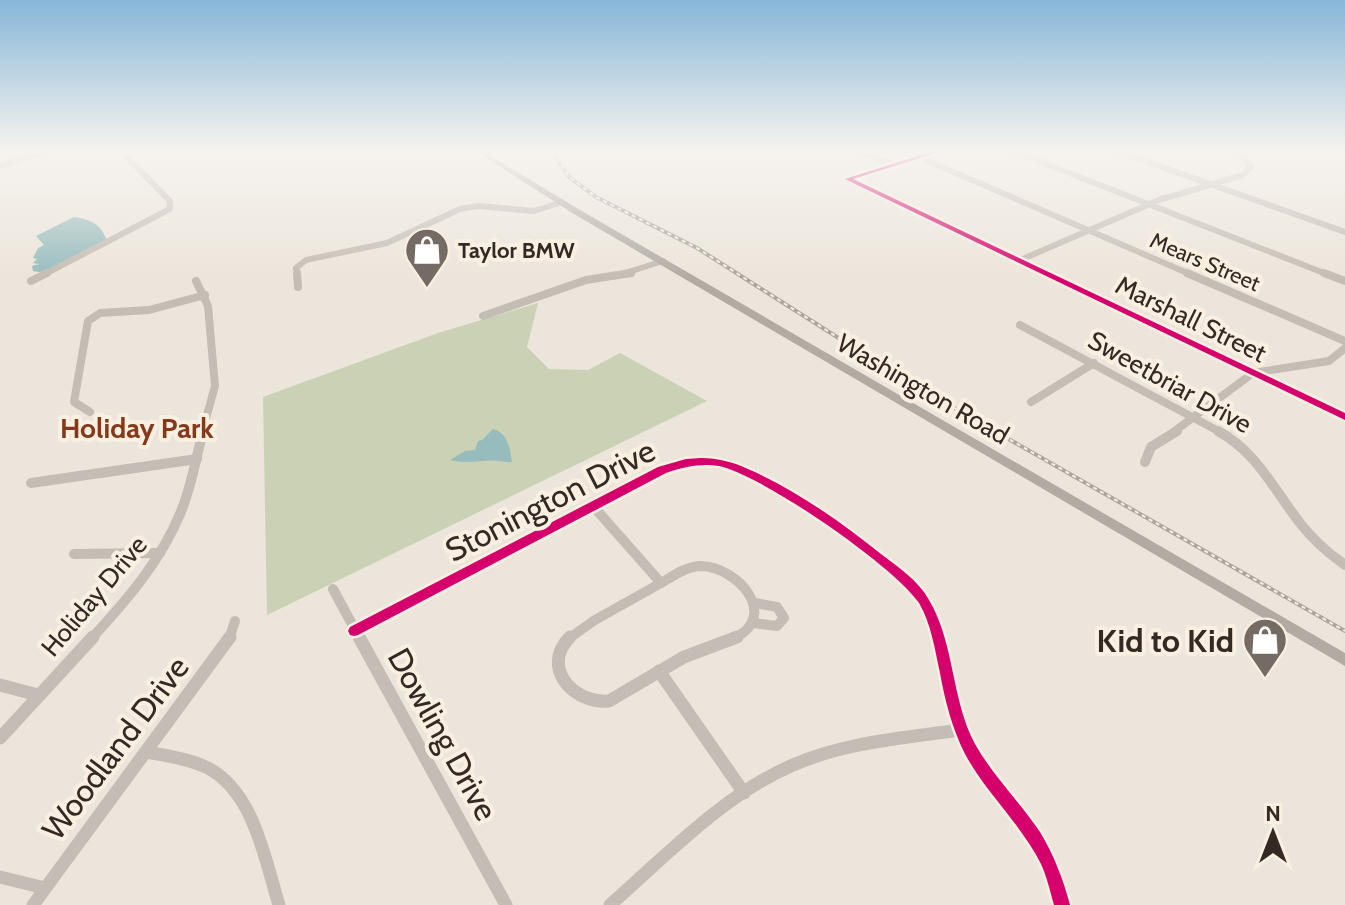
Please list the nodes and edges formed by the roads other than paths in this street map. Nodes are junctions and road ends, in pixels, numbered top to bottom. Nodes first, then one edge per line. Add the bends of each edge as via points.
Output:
1 (164, 194) edge
2 (549, 194) edge
3 (880, 194) edge
4 (1002, 194) edge
5 (1120, 194) edge
6 (1180, 194) edge
7 (1236, 194) edge
8 (562, 202) junction
9 (1149, 206) junction
10 (1086, 232) junction
11 (1345, 232) edge
12 (663, 261) junction
13 (1018, 261) junction
14 (31, 281) dead end
15 (196, 281) dead end
16 (1345, 281) edge
17 (298, 287) dead end
18 (205, 295) junction
19 (483, 316) dead end
20 (1020, 325) dead end
21 (1345, 341) edge
22 (1345, 348) edge
23 (1094, 363) junction
24 (1253, 373) junction
25 (1031, 402) dead end
26 (90, 412) dead end
27 (1193, 417) junction
28 (1345, 417) edge
29 (197, 459) junction
30 (1145, 462) dead end
31 (31, 483) dead end
32 (593, 506) junction
33 (160, 553) junction
34 (74, 554) dead end
35 (1345, 565) edge
36 (661, 583) junction
37 (333, 589) dead end
38 (755, 603) junction
39 (235, 621) dead end
40 (753, 623) junction
41 (354, 631) junction
42 (1345, 660) edge
43 (659, 671) junction
44 (0, 685) edge
45 (38, 695) junction
46 (960, 730) junction
47 (0, 738) edge
48 (147, 752) junction
49 (744, 793) junction
50 (0, 877) edge
51 (45, 888) junction
52 (33, 905) edge
53 (279, 905) edge
54 (506, 905) edge
55 (610, 905) edge
56 (1062, 905) edge

1 - 14 street via 170,209
2 - 8 main road, Washington Road
3 - 13 street, Marshall Street
4 - 10 street, Mears Street
5 - 9 street
6 - 9 street
7 - 11 street
8 - 12 main road, Washington Road
8 - 17 street via 534,211 460,209 387,243 306,260 296,268
9 - 10 street
9 - 16 street
10 - 13 street
10 - 21 street, Mears Street
12 - 19 street via 586,280
12 - 42 main road, Washington Road
13 - 24 street, Marshall Street
15 - 18 street, Holiday Drive
18 - 26 street via 149,310 108,311 88,321 74,402
18 - 29 street, Holiday Drive via 215,386
20 - 23 street, Sweetbriar Drive
22 - 24 street via 1329,361
23 - 25 street
23 - 27 street, Sweetbriar Drive
24 - 27 street
24 - 28 street, Marshall Street
27 - 30 street via 1151,447
27 - 35 street, Sweetbriar Drive via 1254,456 1312,542
29 - 31 street
29 - 33 street, Holiday Drive via 181,513
32 - 36 street
32 - 41 street, Stonington Drive
32 - 46 street, Stonington Drive via 662,470 693,461 726,464 755,477 873,552 915,588 935,631
33 - 34 street
33 - 45 street, Holiday Drive via 126,601
36 - 38 street via 691,568 710,568 744,588
36 - 43 street via 572,635 557,661 572,690 594,703 609,701
37 - 41 street, Dowling Drive
38 - 40 street
38 - 40 street via 776,606 784,618 777,626
39 - 48 street, Woodland Drive via 228,642
40 - 43 street via 744,633
41 - 54 street, Dowling Drive
43 - 49 street
44 - 45 street
45 - 47 street, Holiday Drive
46 - 49 street via 833,752 794,765
46 - 56 street, Stonington Drive via 1041,845
48 - 51 street, Woodland Drive
48 - 53 street via 185,759 226,780 248,817
49 - 55 street
50 - 51 street
51 - 52 street, Woodland Drive

